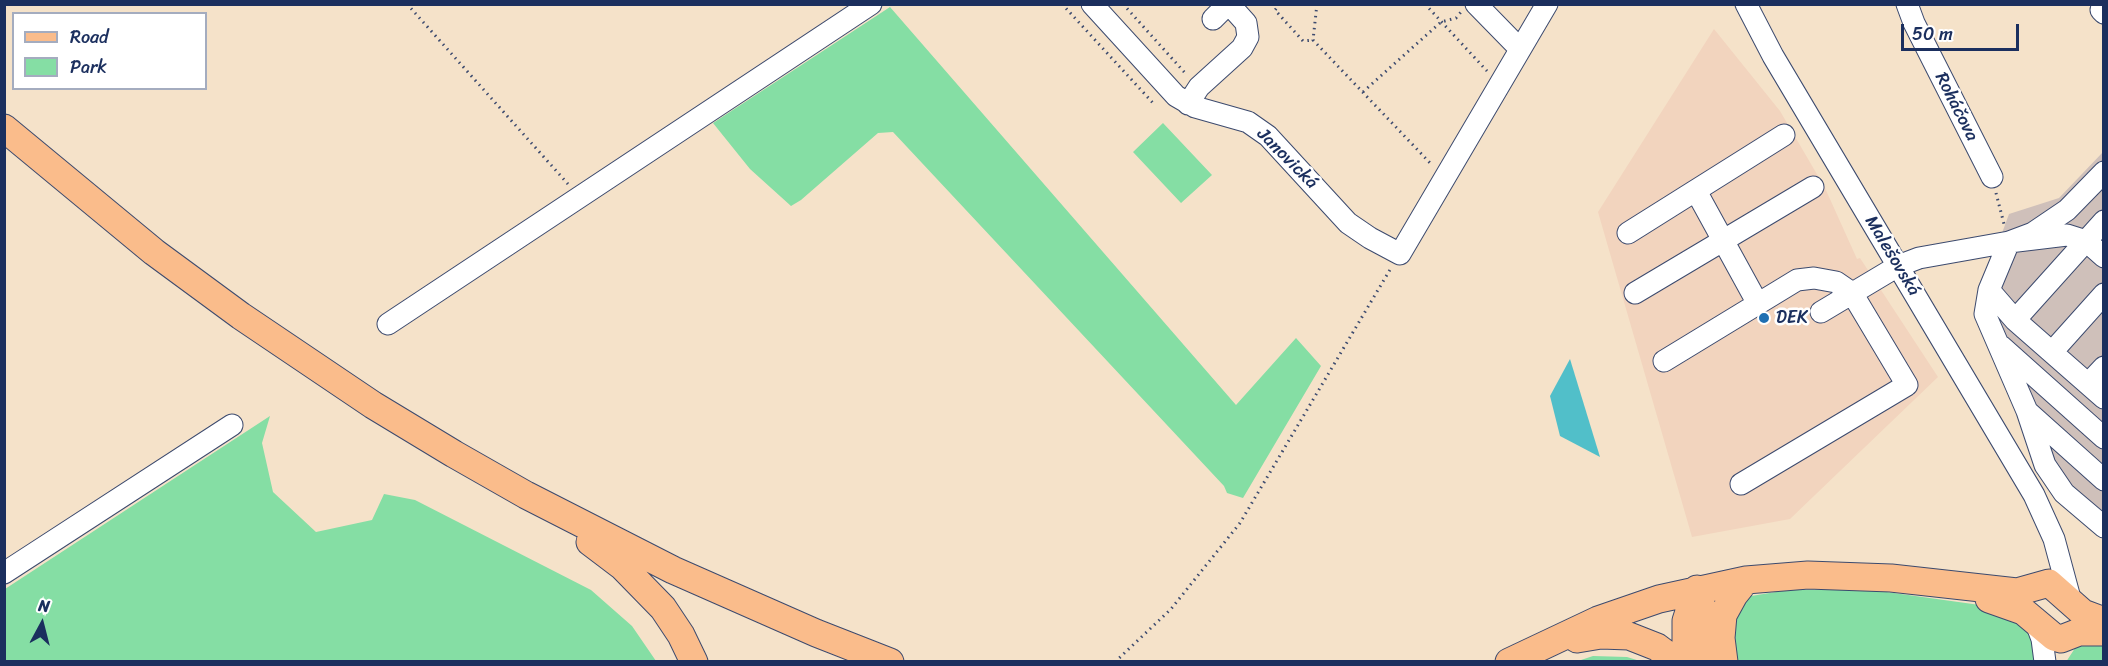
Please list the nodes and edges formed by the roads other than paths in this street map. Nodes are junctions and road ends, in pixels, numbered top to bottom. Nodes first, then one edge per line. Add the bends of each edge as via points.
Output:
1 (871, 4) edge
2 (1092, 4) edge
3 (1229, 4) edge
4 (1547, 4) edge
5 (1746, 4) edge
6 (1907, 4) edge
7 (1469, 8) edge
8 (1213, 19) dead end
9 (1519, 48) junction
10 (1194, 95) junction
11 (4, 128) edge
12 (1784, 135) dead end
13 (2103, 172) edge
14 (1992, 177) road end
15 (1813, 187) dead end
16 (1696, 191) junction
17 (2103, 221) edge
18 (1628, 234) dead end
19 (1723, 241) junction
20 (2086, 241) junction
21 (2009, 242) junction
22 (2103, 256) edge
23 (1898, 266) junction
24 (1989, 290) junction
25 (1635, 293) dead end
26 (1852, 293) junction
27 (2103, 294) edge
28 (1758, 304) junction
29 (1821, 312) dead end
30 (2015, 320) junction
31 (388, 324) dead end
32 (1994, 340) junction
33 (2052, 352) junction
34 (1664, 361) dead end
35 (2103, 367) edge
36 (2096, 391) edge
37 (2027, 411) junction
38 (232, 425) dead end
39 (2103, 438) edge
40 (2103, 480) edge
41 (1741, 484) dead end
42 (526, 495) junction
43 (2040, 507) junction
44 (2103, 527) edge
45 (4, 573) edge
46 (1746, 580) junction
47 (1933, 584) junction
48 (2036, 586) junction
49 (1697, 589) junction
50 (2072, 602) junction
51 (2103, 621) edge
52 (2036, 623) junction
53 (2103, 632) edge
54 (2070, 636) junction
55 (1535, 648) junction
56 (694, 662) edge
57 (890, 662) edge
58 (1509, 662) edge
59 (1677, 662) edge
60 (1691, 662) edge
61 (1721, 662) edge
62 (2045, 662) edge
63 (2057, 662) edge

1 - 31 street
2 - 10 street, Janovická via 1176,96
3 - 8 street
3 - 10 street via 1246,22 1248,37 1242,48
4 - 9 street
5 - 23 street, Malešovská
6 - 14 street, Roháčova
7 - 9 street
9 - 10 street, Janovická via 1400,254 1348,223 1269,136
11 - 42 main road via 128,231 241,316 373,405
12 - 16 street
13 - 21 street via 2067,210 2033,233
15 - 19 street
16 - 18 street
16 - 19 street
17 - 20 street
19 - 25 street
19 - 28 street
20 - 21 street via 2067,235
20 - 22 street
20 - 30 street
21 - 23 street via 1919,258
21 - 24 street
23 - 26 street
23 - 43 street, Malešovská
24 - 30 street
24 - 32 street via 1984,314
26 - 28 street via 1836,282 1814,278 1797,280
26 - 29 street
26 - 41 street via 1907,385
27 - 33 street
28 - 34 street
30 - 33 street
32 - 37 street
32 - 39 street
33 - 36 street
35 - 36 street
37 - 40 street
37 - 44 street via 2054,480
38 - 45 street
42 - 56 main road via 642,585 681,634
42 - 57 main road via 673,570
43 - 48 street via 2047,548 2045,570
43 - 50 street via 2054,539
46 - 47 main road via 1847,575
46 - 49 main road
46 - 61 main road via 1723,615
47 - 48 main road via 2017,592
47 - 52 main road via 2008,605 2023,611
48 - 50 main road via 2052,584
48 - 52 main road via 2029,599
49 - 55 main road via 1629,608
49 - 60 main road via 1686,621
49 - 61 main road via 1706,628
50 - 51 main road via 2083,613
50 - 54 main road via 2076,624
52 - 54 main road via 2054,638
52 - 62 street
53 - 54 main road
54 - 63 street via 2061,647
55 - 58 main road
55 - 59 main road via 1616,635 1642,640

